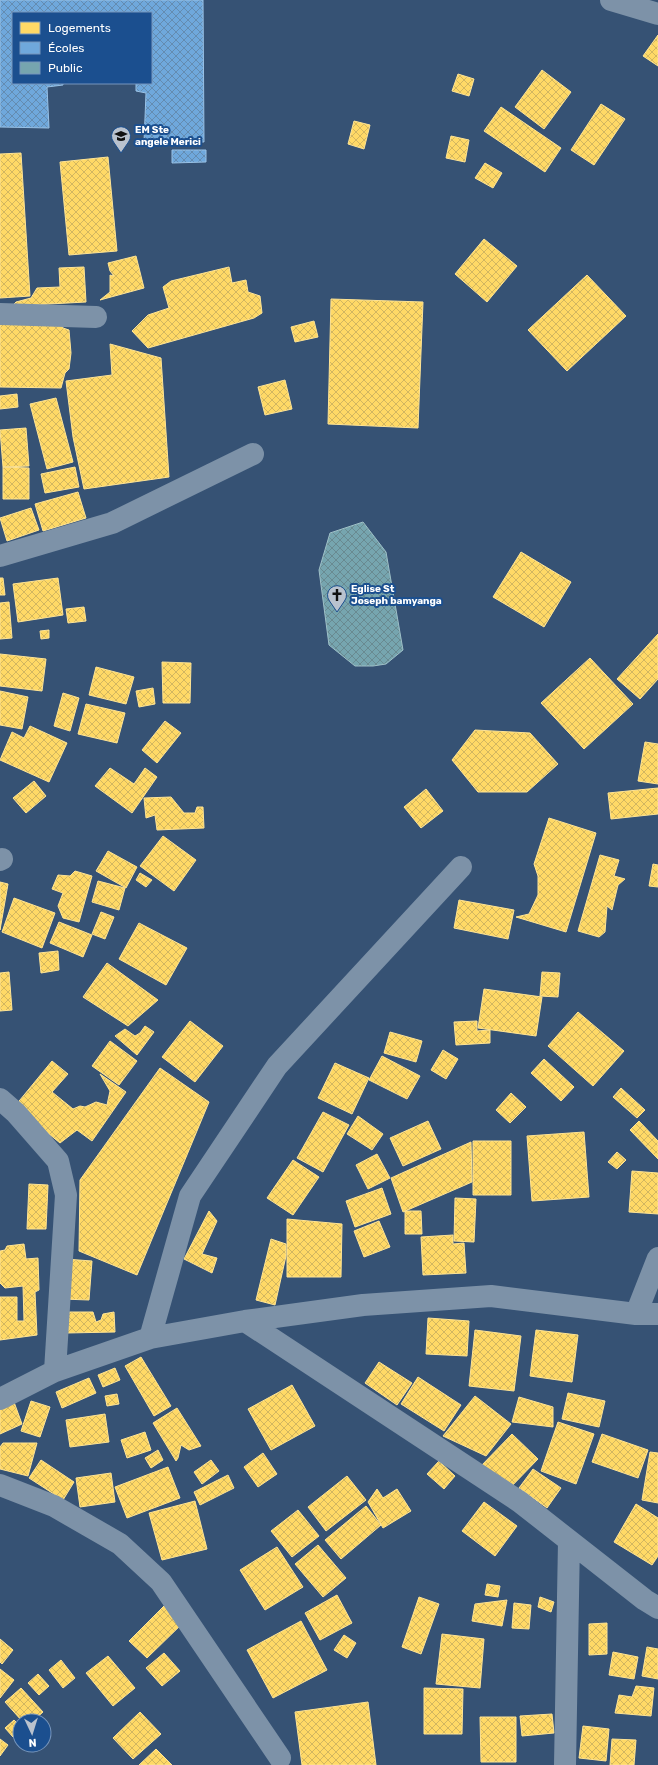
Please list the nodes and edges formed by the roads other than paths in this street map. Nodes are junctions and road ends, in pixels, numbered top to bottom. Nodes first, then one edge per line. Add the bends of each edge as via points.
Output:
1 (611, 0) edge
2 (658, 14) edge
3 (0, 314) edge
4 (96, 317) dead end
5 (254, 454) dead end
6 (0, 556) edge
7 (461, 867) dead end
8 (0, 1099) edge
9 (658, 1258) edge
10 (636, 1314) junction
11 (658, 1314) edge
12 (245, 1321) junction
13 (150, 1338) junction
14 (55, 1371) junction
15 (0, 1399) edge
16 (0, 1485) edge
17 (569, 1541) junction
18 (658, 1608) edge
19 (280, 1758) dead end
20 (565, 1765) edge

1 - 2 street
3 - 4 street
5 - 6 street via 112,523
7 - 13 street via 277,1066 190,1196
8 - 14 street via 16,1113 58,1161 66,1196
9 - 10 street
10 - 11 street
10 - 12 street via 491,1296 363,1305
12 - 13 street
12 - 17 street via 520,1502
13 - 14 street
14 - 15 street
16 - 19 street via 54,1506 120,1544 161,1582
17 - 18 street
17 - 20 street

